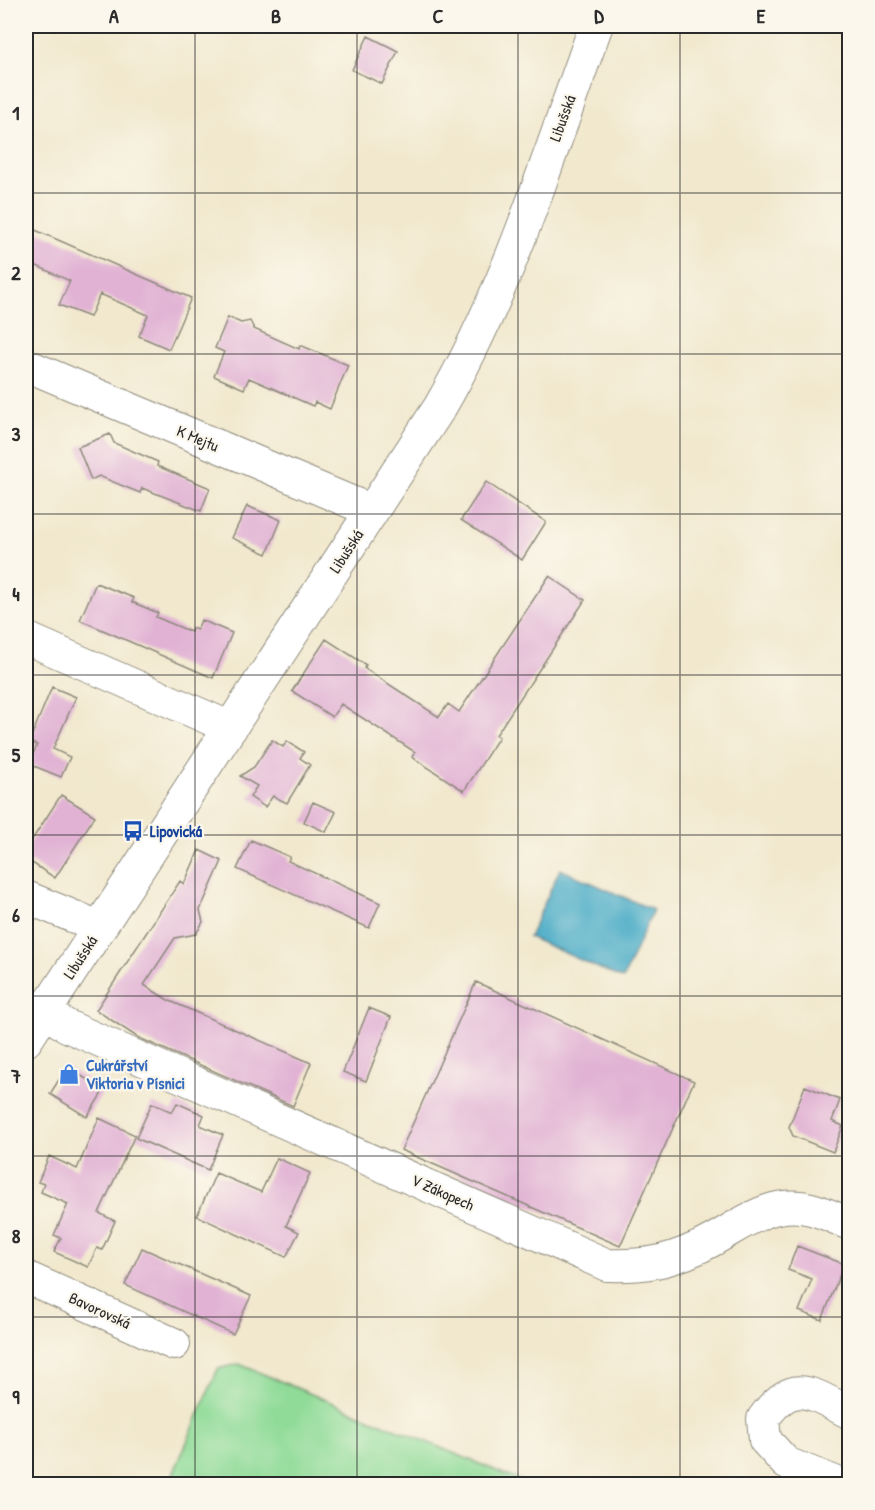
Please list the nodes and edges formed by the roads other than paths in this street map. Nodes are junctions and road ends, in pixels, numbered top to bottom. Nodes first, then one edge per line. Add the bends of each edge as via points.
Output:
1 (596, 26) edge
2 (26, 365) edge
3 (372, 511) junction
4 (26, 638) edge
5 (231, 728) junction
6 (26, 897) edge
7 (99, 927) junction
8 (44, 1012) junction
9 (26, 1040) edge
10 (849, 1224) edge
11 (26, 1277) edge
12 (174, 1344) dead end
13 (849, 1413) edge
14 (840, 1485) edge

1 - 3 street, Libušská via 477,337 440,407
2 - 3 street, K Mejtu
3 - 5 street, Libušská
4 - 5 street
5 - 7 street, Libušská
6 - 7 street
7 - 8 street, Libušská
8 - 9 street, Libušská
8 - 10 street, V Zákopech via 67,1026 607,1265 646,1266 697,1248 752,1215 783,1208 810,1208
11 - 12 street, Bavorovská
13 - 14 street via 814,1395 794,1392 777,1400 763,1419 765,1440 786,1463

